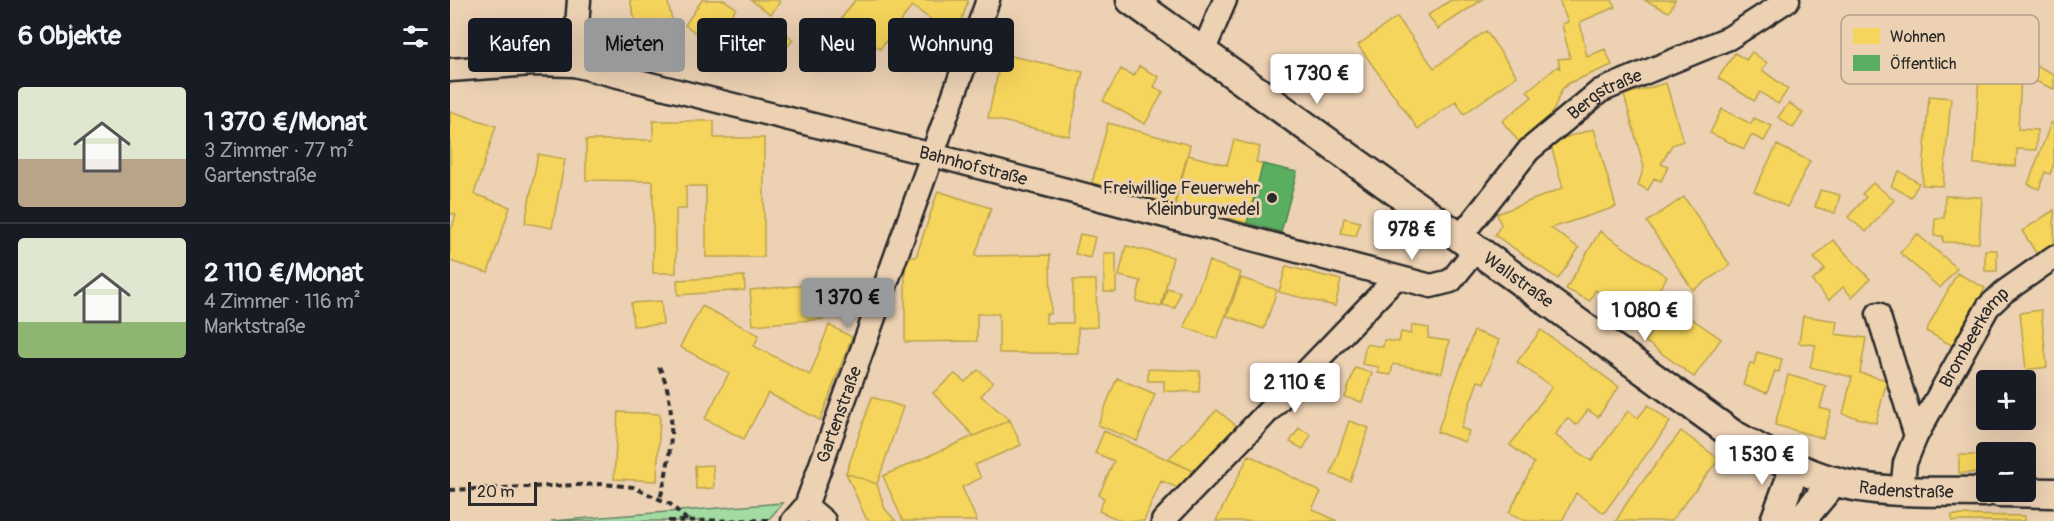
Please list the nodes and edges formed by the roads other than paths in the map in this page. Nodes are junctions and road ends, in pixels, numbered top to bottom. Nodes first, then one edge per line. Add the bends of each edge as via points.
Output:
1 (579, 0) edge
2 (988, 0) edge
3 (1131, 0) edge
4 (1225, 0) edge
5 (1788, 0) edge
6 (1203, 52) junction
7 (574, 65) junction
8 (450, 70) edge
9 (933, 155) junction
10 (1468, 243) junction
11 (2054, 257) edge
12 (1396, 278) junction
13 (1878, 314) dead end
14 (1916, 436) junction
15 (1795, 467) junction
16 (1834, 481) junction
17 (1902, 491) junction
18 (1976, 492) edge
19 (2036, 493) edge
20 (2054, 493) edge
21 (799, 514) edge
22 (824, 521) edge
23 (1163, 521) edge
24 (1775, 521) edge
25 (1797, 521) edge

1 - 7 street
2 - 9 street, Gartenstraße
3 - 6 street, Wallstraße
4 - 6 street
5 - 10 street, Bergstraße via 1729,38 1600,91 1529,150
6 - 10 street, Wallstraße
7 - 8 street, Bahnhofstraße
7 - 9 street, Bahnhofstraße
9 - 12 street, Bahnhofstraße
9 - 21 street, Gartenstraße
10 - 12 street, Bahnhofstraße via 1451,281 1431,286
10 - 15 street, Wallstraße via 1724,428
11 - 14 street, Brombeerkamp via 1988,307
12 - 23 street
13 - 14 street
14 - 17 street, Brombeerkamp via 1905,463
15 - 16 street, Radenstraße
15 - 24 street
16 - 17 street, Radenstraße
16 - 25 street
17 - 18 street, Radenstraße
19 - 20 street
21 - 22 street

